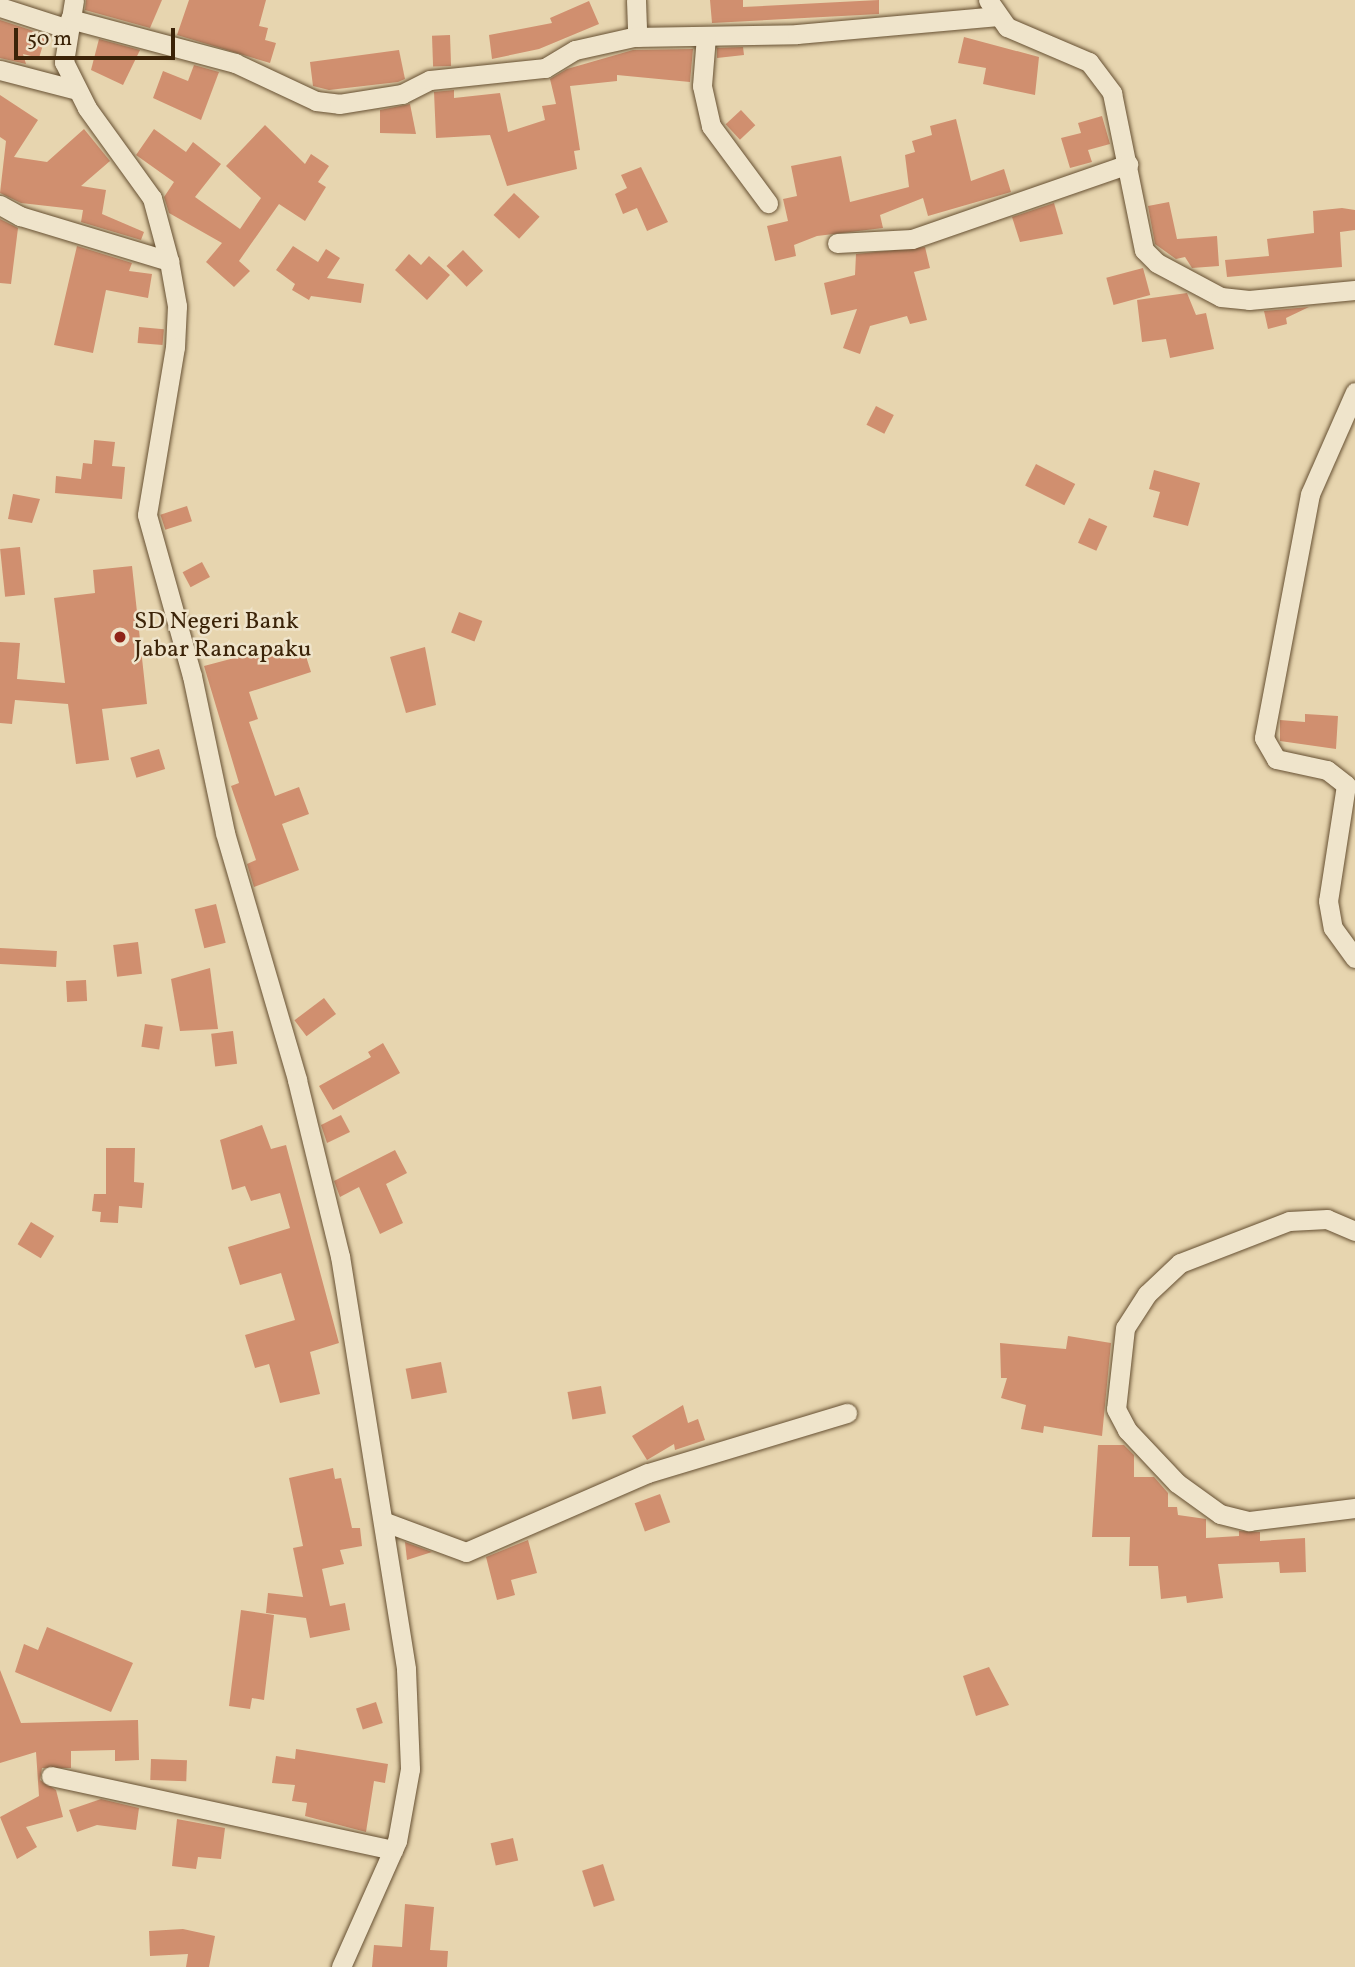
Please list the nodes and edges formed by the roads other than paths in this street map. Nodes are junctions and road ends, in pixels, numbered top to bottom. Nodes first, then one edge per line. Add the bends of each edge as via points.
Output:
1 (636, 0) edge
2 (0, 7) edge
3 (993, 8) edge
4 (71, 16) edge
5 (706, 36) junction
6 (638, 37) junction
7 (0, 71) edge
8 (77, 90) junction
9 (1128, 164) junction
10 (768, 203) dead end
11 (0, 205) edge
12 (837, 243) dead end
13 (169, 261) junction
14 (1355, 290) edge
15 (1355, 392) edge
16 (1355, 958) edge
17 (1355, 1231) edge
18 (847, 1413) dead end
19 (1355, 1508) edge
20 (385, 1522) junction
21 (51, 1776) dead end
22 (393, 1850) junction
23 (341, 1967) edge

1 - 6 street
2 - 4 street
3 - 5 street via 957,24
3 - 9 street via 1007,27 1089,62 1112,93
4 - 6 street via 235,63 316,102 339,104 401,94 430,80 545,68 575,50
4 - 8 street via 64,62
5 - 6 street
5 - 10 street via 702,86 711,126
7 - 8 street
8 - 13 street via 152,198
9 - 12 street via 912,239
9 - 14 street via 1144,250 1175,275 1222,297 1249,300
11 - 13 street via 20,216
13 - 20 street via 177,306 175,347 147,516 192,676 225,833 298,1080 340,1256
15 - 16 street via 1310,494 1264,738 1276,759 1327,770 1346,785 1328,901 1333,928
17 - 19 street via 1326,1219 1289,1221 1180,1263 1147,1294 1125,1328 1116,1409 1127,1430 1177,1483 1220,1514 1249,1521
18 - 20 street via 648,1473 466,1552
20 - 22 street via 410,1724 410,1769
21 - 22 street
22 - 23 street

